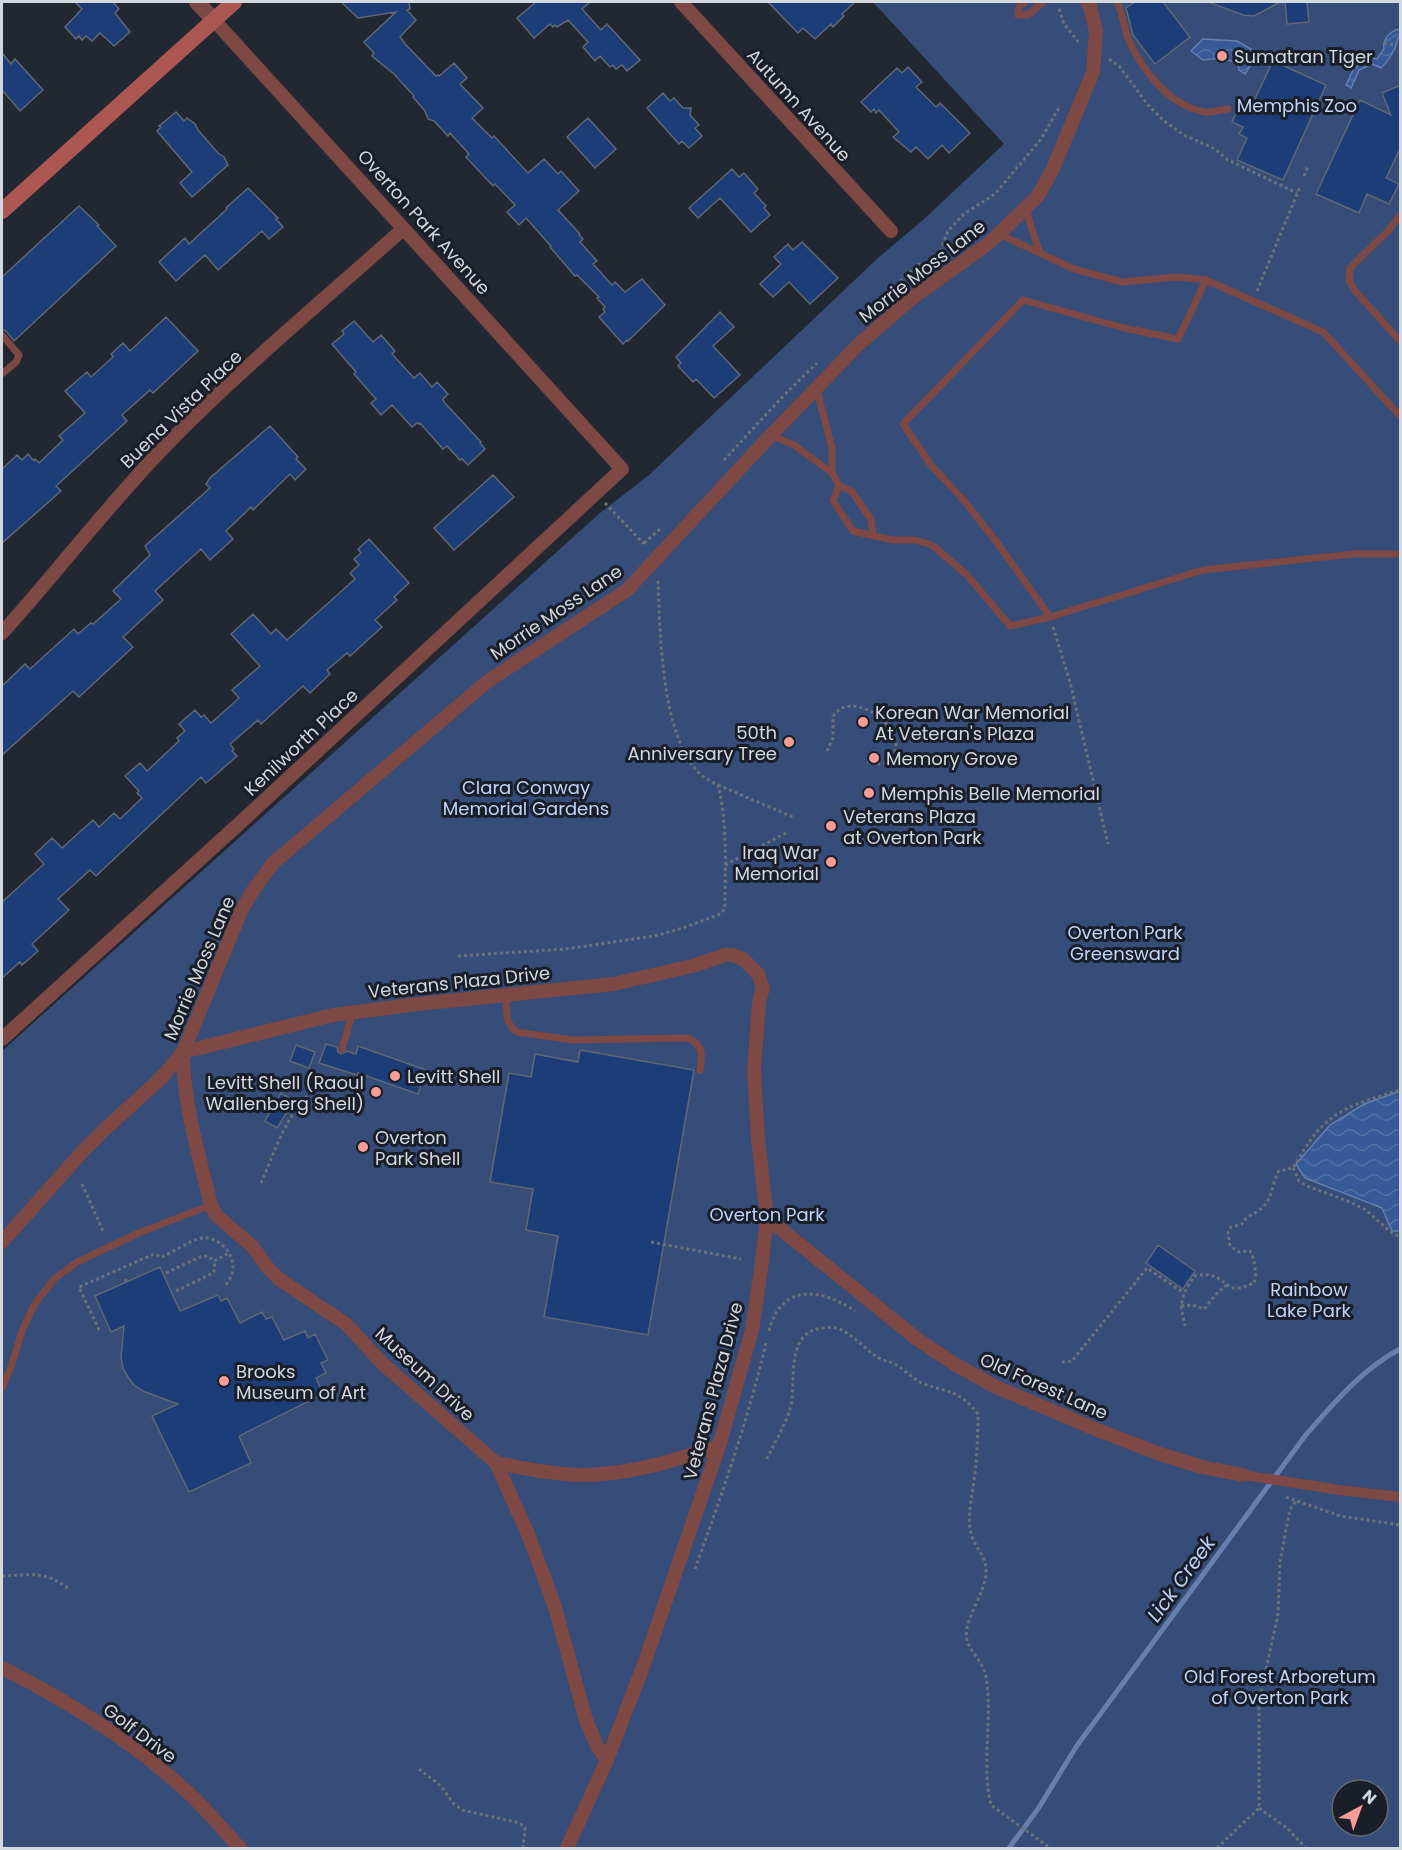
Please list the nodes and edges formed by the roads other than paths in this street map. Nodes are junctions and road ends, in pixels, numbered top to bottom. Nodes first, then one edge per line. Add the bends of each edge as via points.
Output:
1 (197, 2) edge
2 (234, 2) edge
3 (681, 2) edge
4 (1025, 2) edge
5 (1043, 2) edge
6 (1087, 2) edge
7 (1117, 2) edge
8 (213, 19) junction
9 (1228, 109) dead end
10 (1026, 207) junction
11 (2, 211) edge
12 (1401, 215) edge
13 (403, 229) junction
14 (891, 231) dead end
15 (999, 234) junction
16 (1040, 253) junction
17 (1206, 280) junction
18 (2, 335) edge
19 (1401, 341) edge
20 (3, 373) edge
21 (816, 387) junction
22 (1401, 416) edge
23 (771, 435) junction
24 (622, 469) joint
25 (832, 473) junction
26 (839, 485) junction
27 (873, 536) junction
28 (1401, 554) edge
29 (1050, 617) junction
30 (2, 633) edge
31 (506, 994) junction
32 (350, 1012) junction
33 (2, 1039) edge
34 (342, 1049) dead end
35 (183, 1052) junction
36 (700, 1070) dead end
37 (210, 1205) junction
38 (767, 1218) junction
39 (2, 1242) edge
40 (2, 1388) edge
41 (719, 1446) junction
42 (496, 1463) junction
43 (1242, 1475) joint
44 (1401, 1497) edge
45 (2, 1668) edge
46 (607, 1760) junction
47 (240, 1848) edge
48 (567, 1848) edge

1 - 8 street, Overton Park Avenue
2 - 8 main road
3 - 14 street, Autumn Avenue
4 - 5 lane via 1018,15 1028,15
6 - 10 street, Morrie Moss Lane via 1096,32 1093,72 1046,185
7 - 9 lane via 1138,57 1169,95 1206,113
8 - 11 main road
8 - 13 street, Overton Park Avenue
10 - 15 street, Morrie Moss Lane
10 - 16 lane
12 - 19 lane via 1350,268 1349,280
13 - 24 street, Overton Park Avenue
13 - 30 street, Buena Vista Place via 171,440
15 - 16 lane
15 - 21 street, Morrie Moss Lane via 883,322
16 - 17 lane via 1074,269 1122,282 1178,276
17 - 22 lane via 1323,332
17 - 29 lane via 1178,339 1023,300 903,424
18 - 20 lane via 19,355
21 - 23 street, Morrie Moss Lane
21 - 25 lane via 832,448
23 - 25 lane via 794,445
23 - 35 street, Morrie Moss Lane via 627,590 488,681 273,864 241,911
24 - 33 street, Kenilworth Place
25 - 26 lane
26 - 27 lane via 852,492 870,519
26 - 27 lane via 833,501 853,531
27 - 29 lane via 932,545 967,575 1010,626
28 - 29 lane via 1353,554 1203,570
31 - 32 street, Veterans Plaza Drive
31 - 36 lane via 507,1020 517,1032 572,1040 688,1038 701,1049
31 - 38 street, Veterans Plaza Drive via 614,984 725,955 743,958 753,966 763,988 754,1070
32 - 34 lane
32 - 35 street, Veterans Plaza Drive
35 - 37 street, Museum Drive via 186,1099
35 - 39 street, Morrie Moss Lane via 81,1153
37 - 40 lane via 77,1262 54,1279 34,1305
37 - 42 street, Museum Drive via 253,1247 279,1280 346,1324 383,1364
38 - 41 street, Veterans Plaza Drive via 752,1330
38 - 43 street, Old Forest Lane via 917,1339 996,1387 1160,1454
41 - 42 street via 653,1466 582,1475
41 - 46 street, Veterans Plaza Drive
42 - 46 street, Museum Drive via 554,1604 586,1720
43 - 44 street
45 - 47 street, Golf Drive via 77,1709 138,1752 193,1798
46 - 48 street, Veterans Plaza Drive

